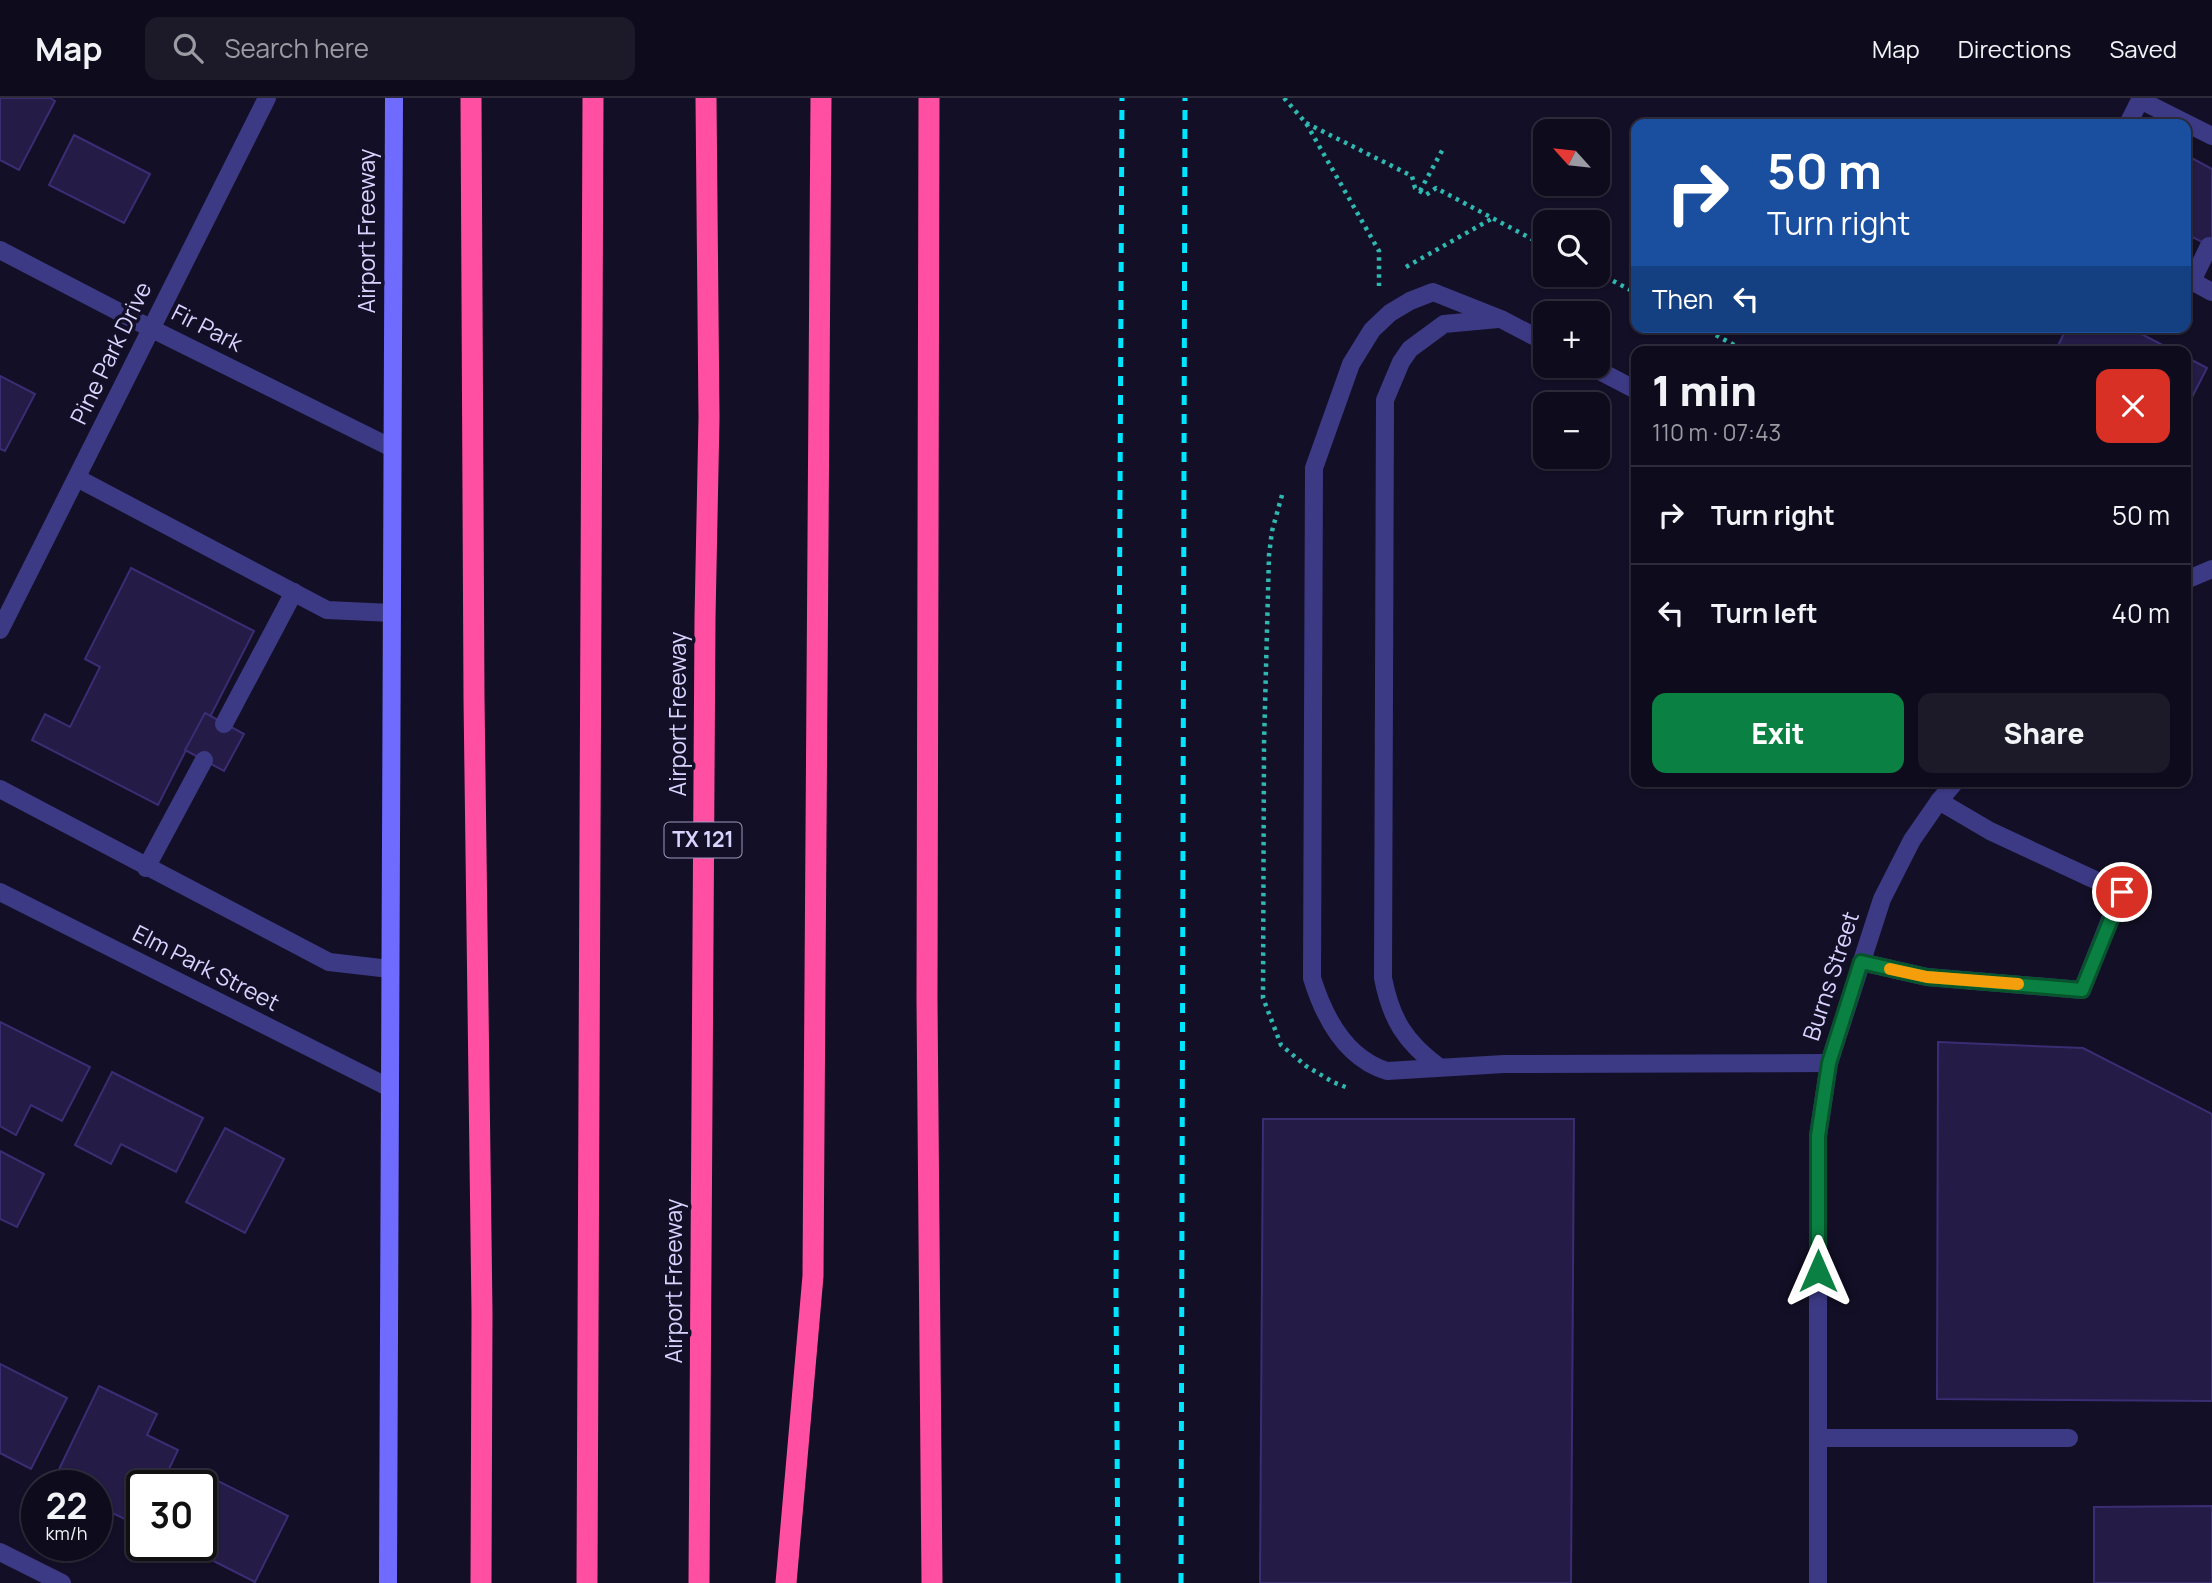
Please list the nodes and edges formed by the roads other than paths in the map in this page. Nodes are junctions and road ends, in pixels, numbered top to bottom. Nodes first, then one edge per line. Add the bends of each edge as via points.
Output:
1 (267, 98) edge
2 (394, 98) edge
3 (471, 98) edge
4 (593, 98) edge
5 (706, 98) edge
6 (821, 98) edge
7 (929, 98) edge
8 (2141, 99) edge
9 (2131, 119) edge
10 (2177, 119) edge
11 (2191, 126) edge
12 (2212, 136) edge
13 (2209, 246) dead end
14 (0, 250) edge
15 (2191, 277) edge
16 (2191, 281) edge
17 (2212, 292) edge
18 (1501, 319) junction
19 (150, 328) junction
20 (1533, 336) edge
21 (1610, 376) edge
22 (1631, 387) edge
23 (393, 449) junction
24 (77, 478) junction
25 (2212, 569) edge
26 (2191, 578) edge
27 (294, 592) junction
28 (392, 613) junction
29 (0, 630) edge
30 (224, 724) dead end
31 (204, 760) dead end
32 (1951, 787) edge
33 (0, 789) edge
34 (1939, 801) junction
35 (146, 867) junction
36 (0, 892) edge
37 (1861, 962) junction
38 (390, 969) junction
39 (1829, 1063) junction
40 (1439, 1067) junction
41 (390, 1088) junction
42 (1818, 1438) junction
43 (2068, 1438) dead end
44 (0, 1552) edge
45 (61, 1583) edge
46 (388, 1583) edge
47 (481, 1583) edge
48 (587, 1583) edge
49 (699, 1583) edge
50 (786, 1583) edge
51 (932, 1583) edge
52 (1818, 1583) edge

1 - 19 street, Pine Park Drive
2 - 23 main road, Airport Freeway
3 - 47 highway
4 - 48 highway
5 - 49 highway, Airport Freeway / TX 121 via 709,418
6 - 50 highway via 813,1276
7 - 51 highway via 927,999
8 - 9 street
8 - 10 street
11 - 12 street
13 - 15 street
14 - 19 street, Fir Park
16 - 17 street
18 - 20 street
18 - 40 street via 1444,324 1410,349 1385,400 1384,978 1398,1026 1409,1042
18 - 40 street via 1433,292 1390,313 1372,330 1351,364 1314,468 1312,978 1321,1008 1341,1037 1373,1067 1387,1071
19 - 23 street, Fir Park
19 - 24 street, Pine Park Drive
21 - 22 street
23 - 28 main road, Airport Freeway
24 - 27 street
24 - 29 street, Pine Park Drive
25 - 26 street
27 - 28 street via 327,610
27 - 30 street
28 - 38 main road, Airport Freeway
31 - 35 street
32 - 34 street, Burns Street
33 - 35 street
34 - 37 street, Burns Street via 1912,840 1882,899
34 - 37 street via 1990,831 2122,892 2082,990 1927,977
35 - 38 street via 330,962
36 - 41 street, Elm Park Street
37 - 39 street, Burns Street
38 - 41 main road, Airport Freeway
39 - 40 street
39 - 42 street, Burns Street via 1818,1136
41 - 46 main road, Airport Freeway
42 - 43 street
42 - 52 street, Burns Street
44 - 45 street

